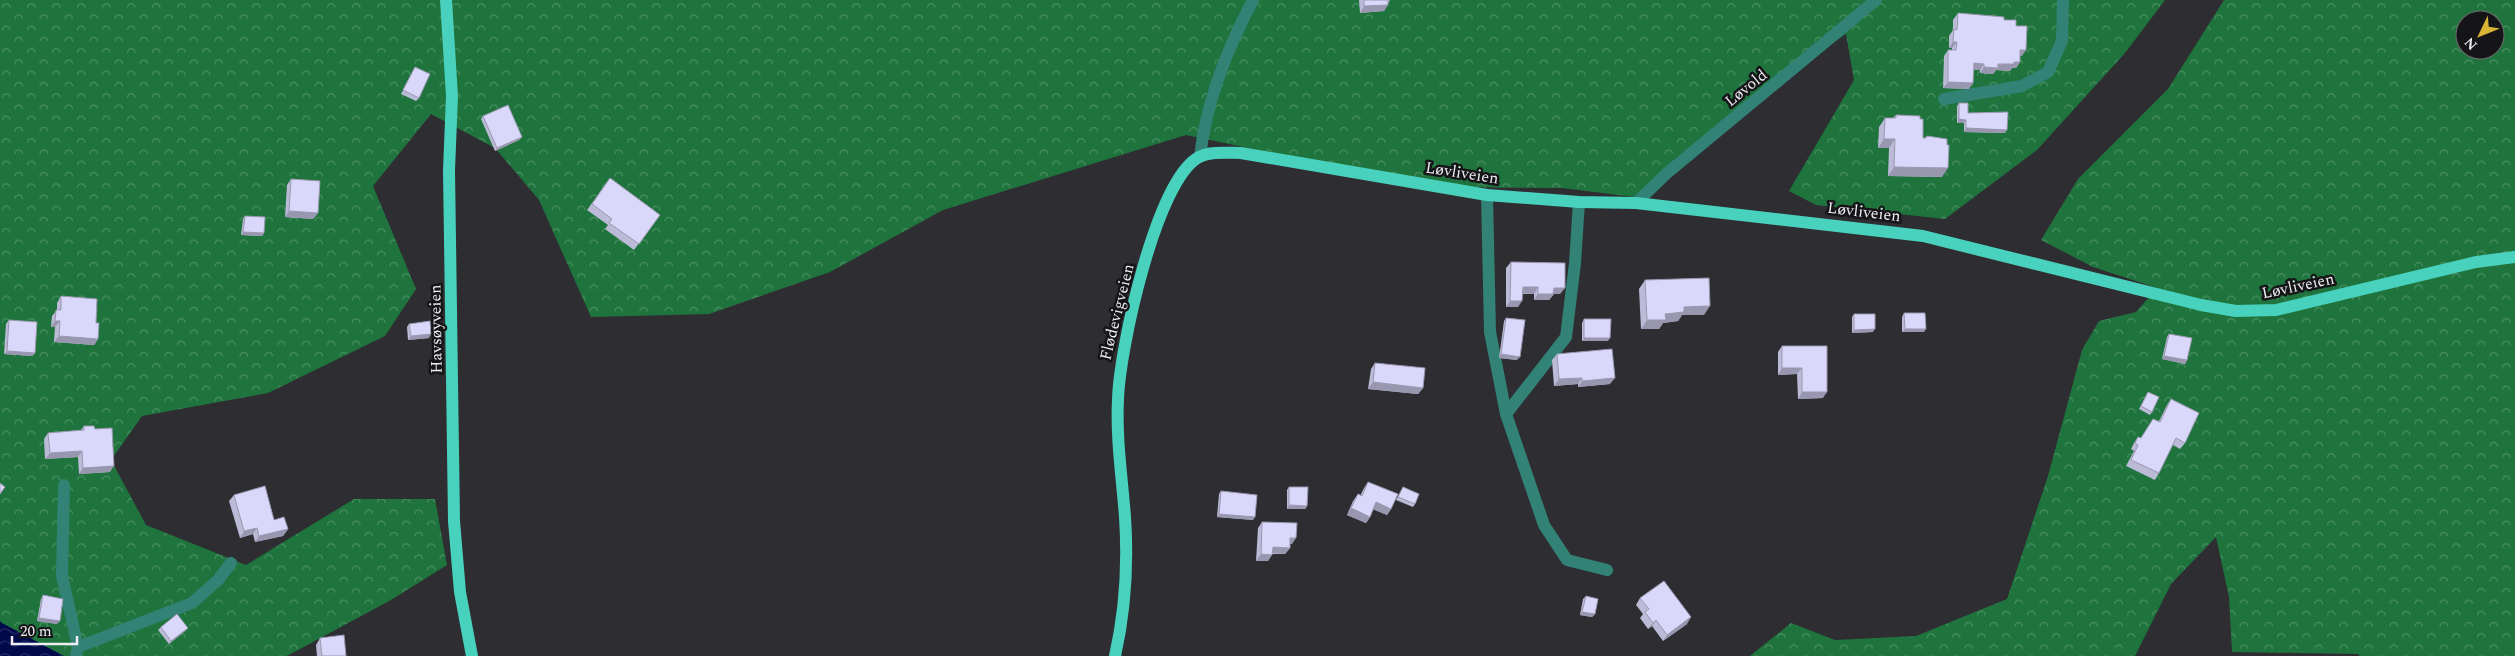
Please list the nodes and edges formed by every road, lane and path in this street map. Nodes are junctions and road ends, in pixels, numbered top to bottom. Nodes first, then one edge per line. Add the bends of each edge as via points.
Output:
1 (446, 0) edge
2 (1253, 0) edge
3 (1876, 0) edge
4 (2063, 0) edge
5 (1944, 99) dead end
6 (1200, 156) junction
7 (1487, 195) junction
8 (1579, 202) junction
9 (1636, 203) junction
10 (2515, 257) edge
11 (1506, 414) junction
12 (64, 485) dead end
13 (230, 563) dead end
14 (1607, 570) dead end
15 (77, 651) edge
16 (472, 656) edge
17 (1115, 656) edge

1 - 16 main road, Havsøyveien via 452,96 449,170 454,521 460,592
2 - 6 street via 1232,40 1203,126
3 - 9 street, Løvold via 1666,174
4 - 5 street via 2062,41 2048,72 2022,86
6 - 7 main road, Løvliveien via 1241,153
6 - 17 main road, Flødevigveien via 1182,172 1170,194 1145,265 1125,340 1119,379 1117,436 1126,559
7 - 8 main road, Løvliveien
7 - 11 street via 1490,332
8 - 9 main road, Løvliveien
8 - 11 street via 1566,337
9 - 10 main road, Løvliveien via 1923,236 2236,311 2276,310 2476,262
11 - 14 street via 1544,525 1567,560
12 - 15 street via 62,576
13 - 15 street via 218,580 192,602

